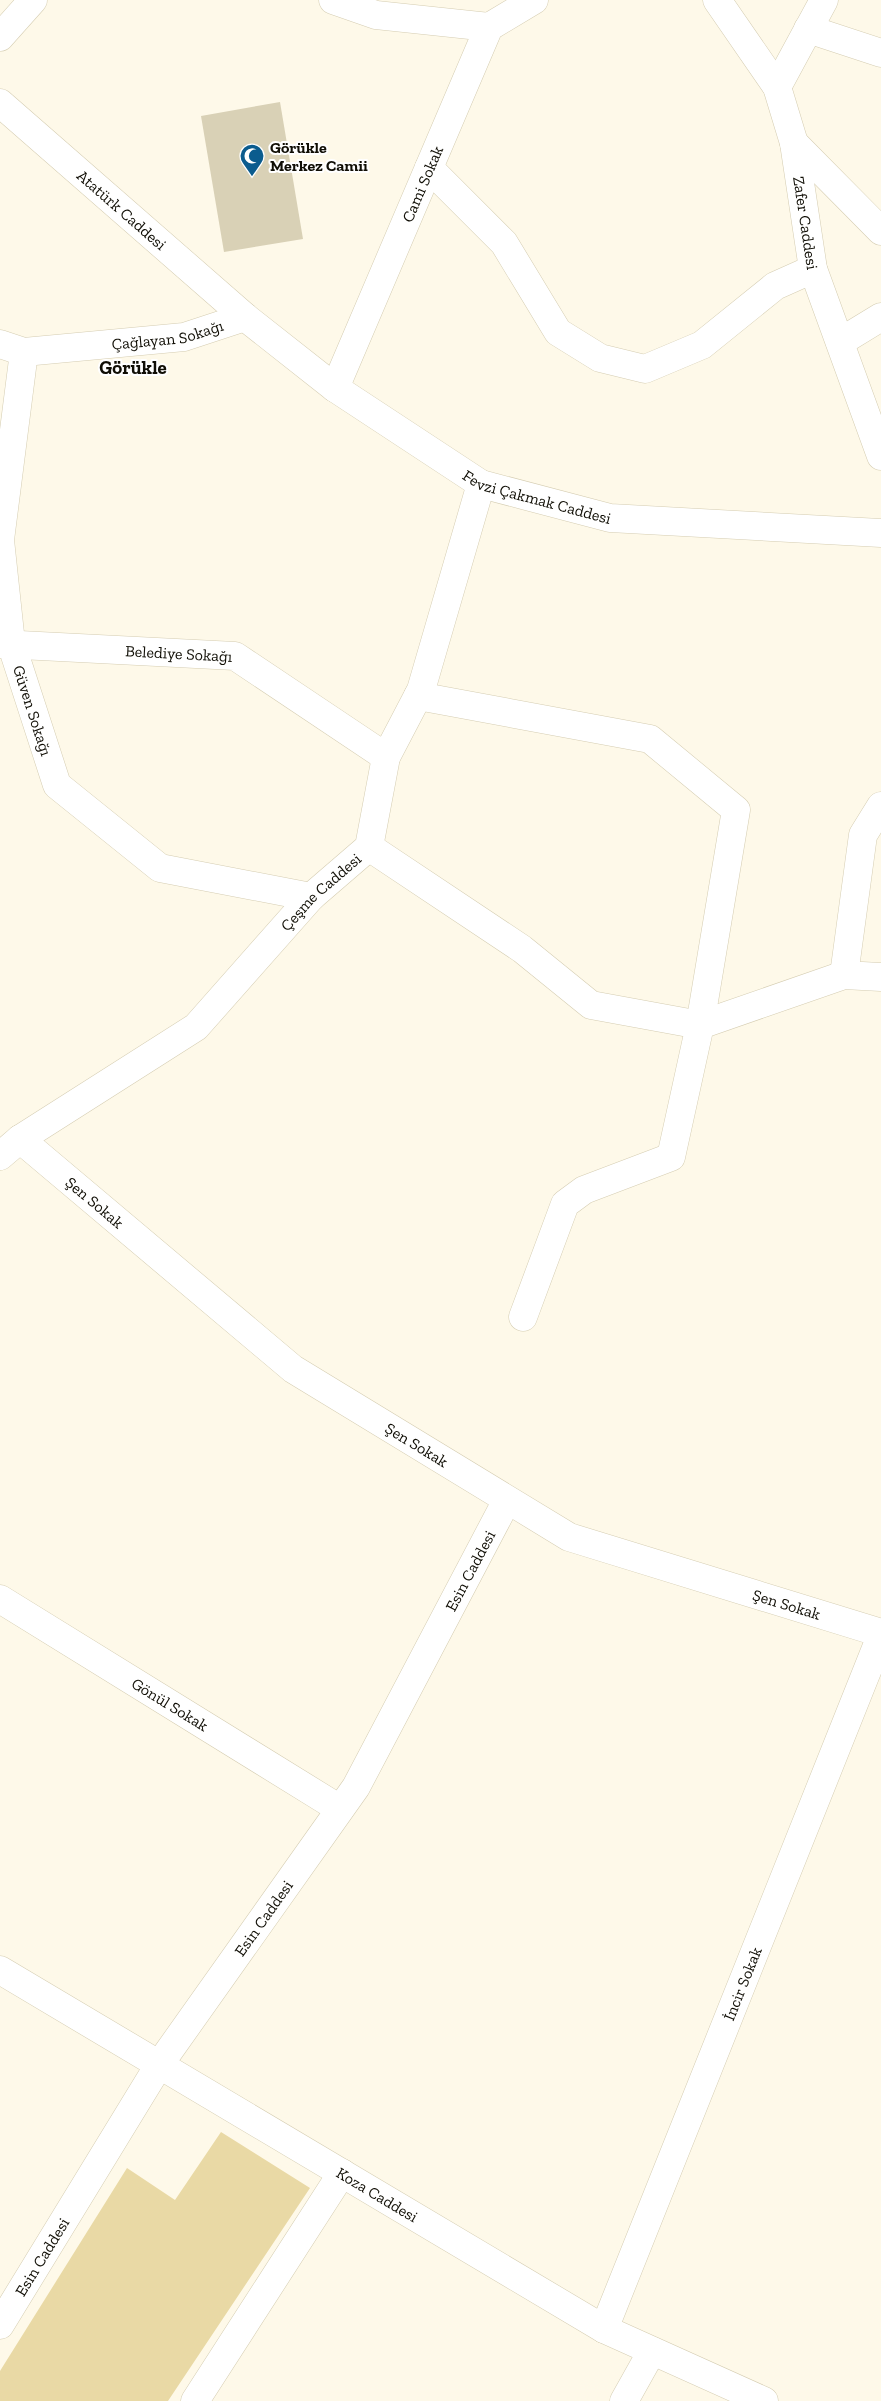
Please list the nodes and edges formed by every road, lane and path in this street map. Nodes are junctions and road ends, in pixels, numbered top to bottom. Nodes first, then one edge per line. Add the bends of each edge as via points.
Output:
1 (32, 0) edge
2 (333, 0) edge
3 (534, 0) edge
4 (717, 0) edge
5 (824, 0) edge
6 (488, 27) junction
7 (808, 30) junction
8 (0, 37) edge
9 (881, 53) edge
10 (777, 86) junction
11 (0, 103) edge
12 (794, 143) junction
13 (429, 168) junction
14 (881, 231) edge
15 (813, 270) junction
16 (245, 316) junction
17 (881, 317) edge
18 (840, 342) junction
19 (12, 348) edge
20 (335, 388) junction
21 (881, 456) edge
22 (481, 484) junction
23 (881, 533) edge
24 (6, 643) edge
25 (418, 696) junction
26 (386, 757) junction
27 (881, 806) edge
28 (369, 847) junction
29 (311, 897) junction
30 (844, 975) junction
31 (881, 977) edge
32 (700, 1025) junction
33 (10, 1147) edge
34 (523, 1317) dead end
35 (507, 1500) junction
36 (0, 1599) edge
37 (881, 1635) edge
38 (340, 1809) junction
39 (0, 1970) edge
40 (159, 2064) junction
41 (342, 2173) junction
42 (0, 2325) edge
43 (604, 2329) junction
44 (652, 2351) junction
45 (195, 2401) edge
46 (624, 2401) edge
47 (764, 2401) edge

1 - 8 street
2 - 6 street via 376,15
3 - 6 street
4 - 10 street, Zafer Caddesi
5 - 7 street
6 - 13 street, Cami Sokak
7 - 9 street
7 - 10 street
10 - 12 street, Zafer Caddesi
11 - 16 street, Atatürk Caddesi
12 - 14 street
12 - 15 street, Zafer Caddesi
13 - 15 street via 504,243 558,332 600,358 645,369 702,345 775,286
13 - 20 street, Cami Sokak
15 - 18 street, Zafer Caddesi
16 - 19 street, Çağlayan Sokağı via 184,337
16 - 20 street, Fevzi Çakmak Caddesi
17 - 18 street
18 - 21 street, Zafer Caddesi
19 - 24 street, Güven Sokağı via 0,540
20 - 22 street, Fevzi Çakmak Caddesi
22 - 23 street, Fevzi Çakmak Caddesi via 610,518
22 - 25 street, Çeşme Caddesi
24 - 26 street, Belediye Sokağı via 236,656
24 - 29 street, Güven Sokağı via 57,785 160,868
25 - 26 street, Çeşme Caddesi
25 - 32 street via 650,739 736,810
26 - 28 street, Çeşme Caddesi
27 - 30 street via 863,835
28 - 29 street, Çeşme Caddesi
28 - 32 street via 522,949 591,1005
29 - 33 street, Çeşme Caddesi via 196,1027
30 - 31 street
30 - 32 street
32 - 34 street via 671,1157 584,1190 566,1204
33 - 35 street, Şen Sokak via 293,1369
35 - 37 street, Şen Sokak via 569,1538
35 - 38 street, Esin Caddesi via 356,1787
36 - 38 street, Gönül Sokak
37 - 43 street, İncir Sokak
38 - 40 street, Esin Caddesi
39 - 40 street, Koza Caddesi
40 - 41 street, Koza Caddesi
40 - 42 street, Esin Caddesi
41 - 43 street, Koza Caddesi
41 - 45 street
43 - 44 street, Koza Caddesi
44 - 46 street
44 - 47 street, Koza Caddesi

